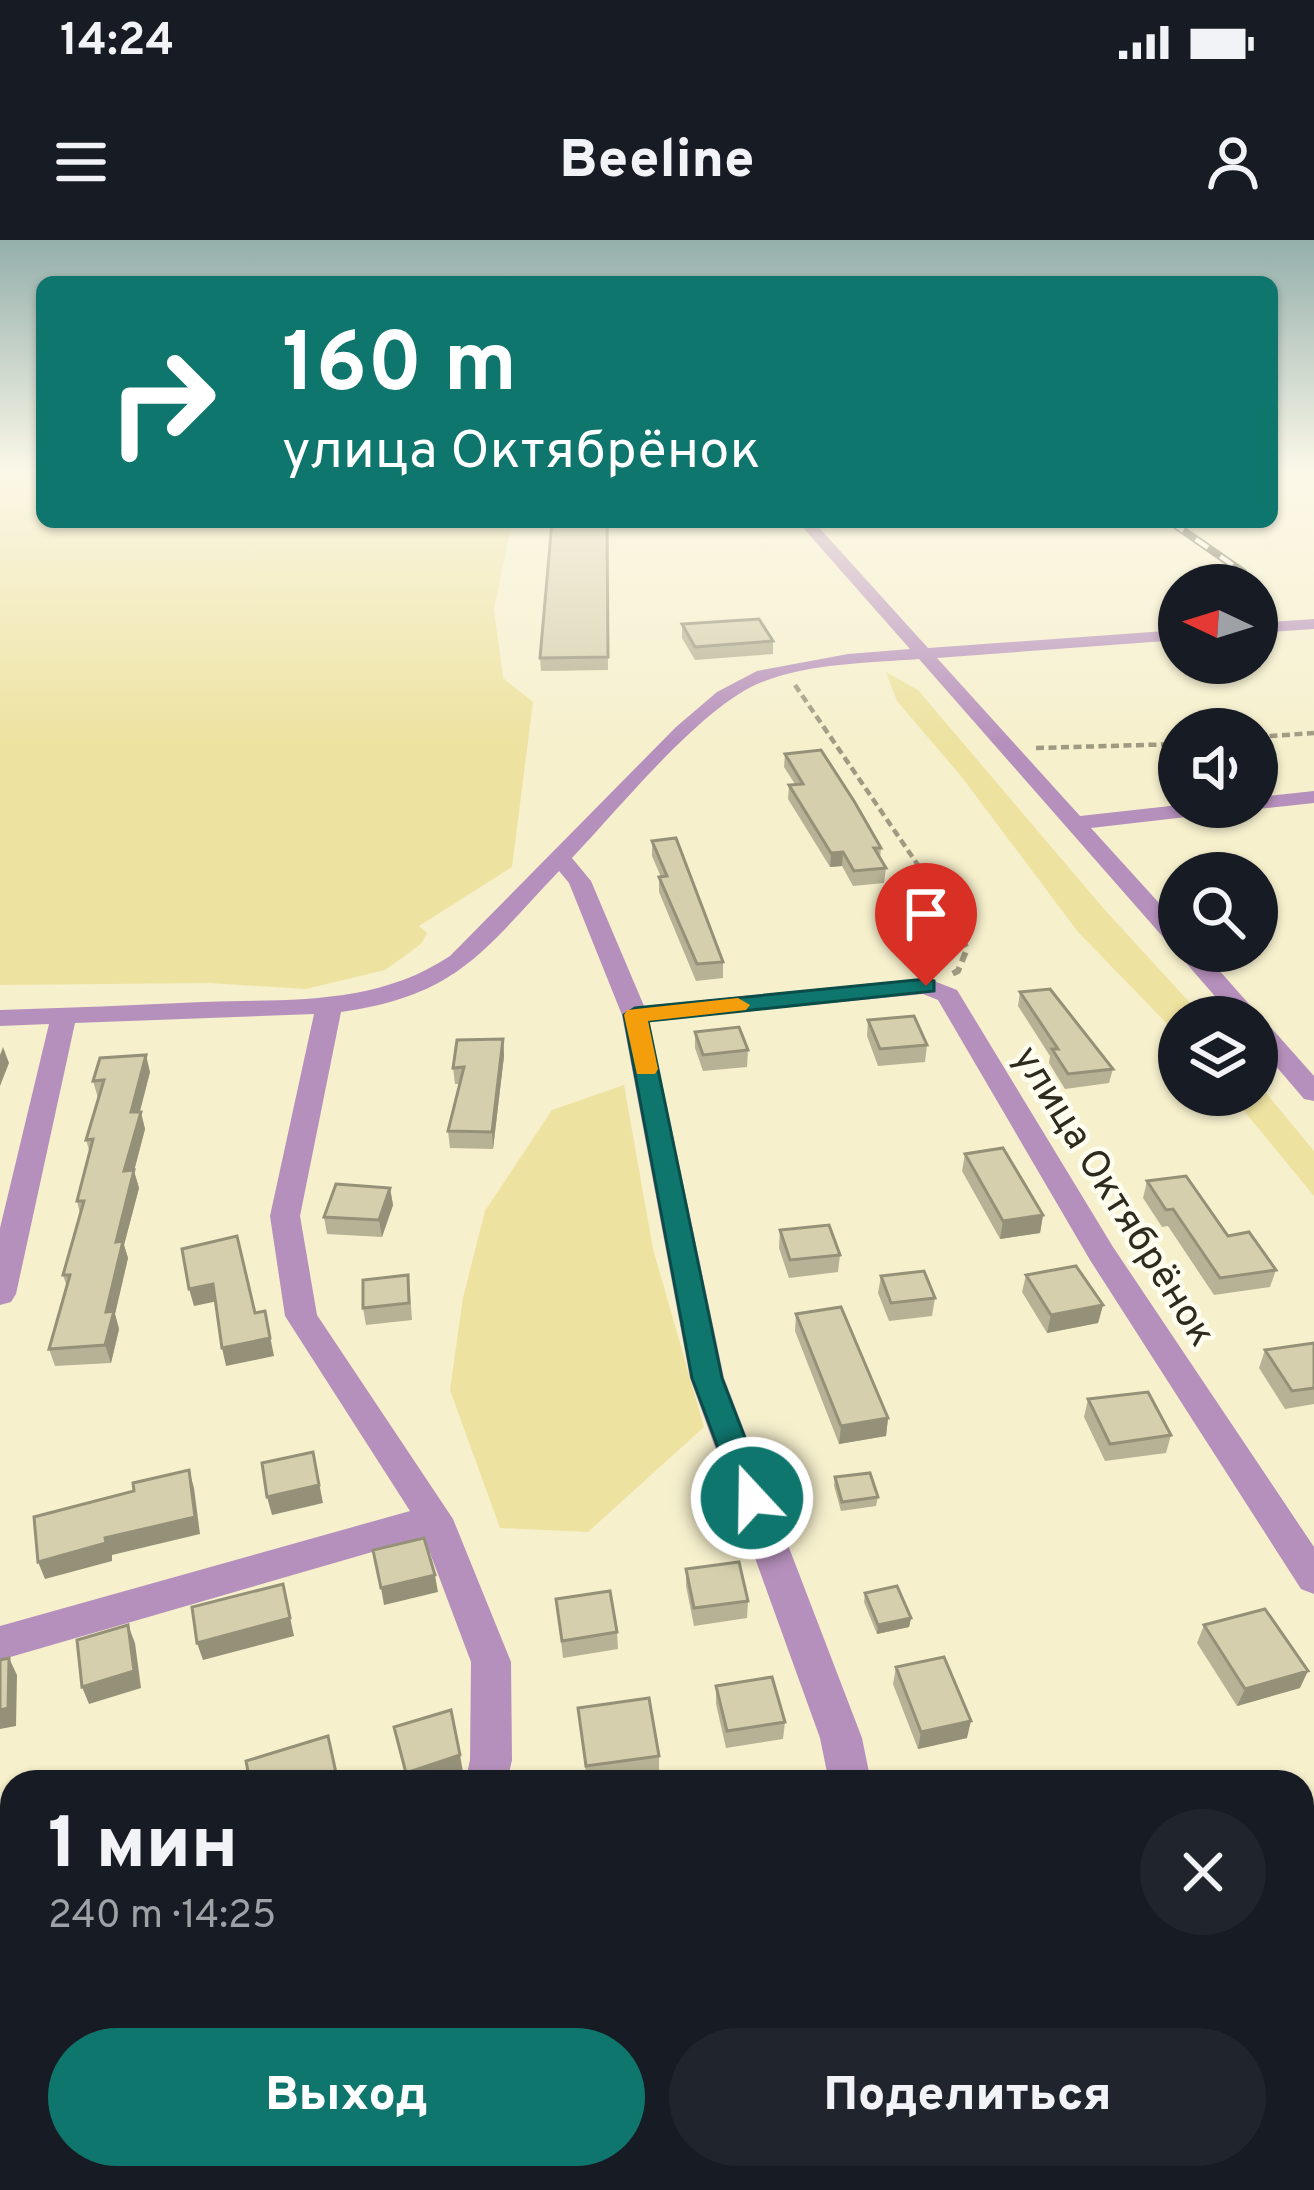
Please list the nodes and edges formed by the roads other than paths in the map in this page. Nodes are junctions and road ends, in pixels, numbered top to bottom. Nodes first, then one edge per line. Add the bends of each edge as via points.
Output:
1 (841, 561) edge
2 (1314, 624) edge
3 (1278, 627) edge
4 (1158, 636) edge
5 (925, 653) junction
6 (1314, 797) edge
7 (1278, 801) edge
8 (1158, 814) edge
9 (1076, 823) junction
10 (560, 859) junction
11 (1158, 916) edge
12 (1207, 972) edge
13 (1229, 996) edge
14 (635, 1015) junction
15 (64, 1016) junction
16 (0, 1018) edge
17 (326, 1018) junction
18 (1278, 1052) edge
19 (1314, 1093) edge
20 (0, 1294) edge
21 (435, 1520) junction
22 (1314, 1578) edge
23 (0, 1642) edge
24 (489, 1770) edge
25 (848, 1770) edge

1 - 5 street
2 - 3 street
4 - 5 street
5 - 9 street
5 - 10 street via 757,677 682,731
6 - 7 street
8 - 9 street
9 - 11 street
10 - 14 street via 580,881
10 - 17 street via 442,975
12 - 13 street
14 - 22 street, улица Октябрёнок via 926,986 948,994 1101,1252
14 - 25 street via 707,1378
15 - 16 street
15 - 17 street
15 - 20 street
17 - 21 street via 285,1216 301,1316
18 - 19 street
21 - 23 street
21 - 24 street via 491,1662

